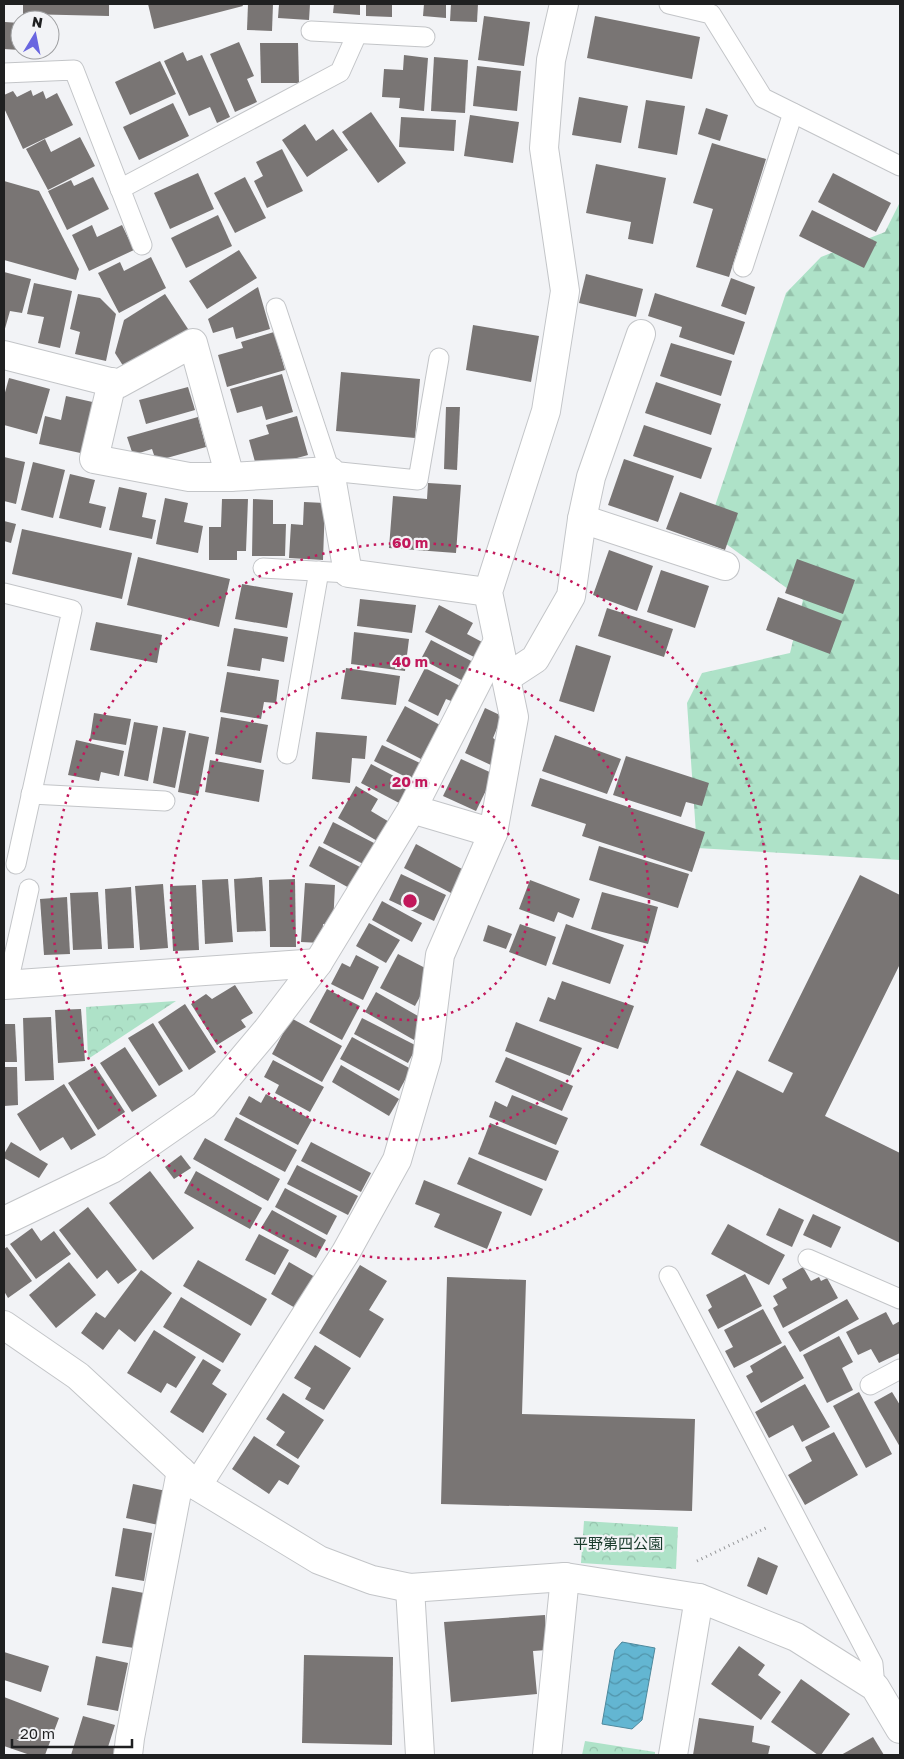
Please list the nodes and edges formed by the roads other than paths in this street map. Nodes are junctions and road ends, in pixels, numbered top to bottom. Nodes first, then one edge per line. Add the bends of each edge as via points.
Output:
1 (564, 4) edge
2 (669, 4) edge
3 (311, 31) dead end
4 (358, 34) junction
5 (425, 38) dead end
6 (4, 73) edge
7 (793, 113) junction
8 (900, 166) edge
9 (120, 189) junction
10 (142, 245) dead end
11 (743, 267) dead end
12 (276, 308) dead end
13 (641, 334) dead end
14 (4, 355) edge
15 (439, 358) dead end
16 (112, 382) junction
17 (330, 471) junction
18 (230, 477) junction
19 (582, 519) junction
20 (725, 566) dead end
21 (263, 568) dead end
22 (319, 571) junction
23 (348, 572) junction
24 (488, 592) junction
25 (4, 593) edge
26 (498, 642) junction
27 (506, 678) junction
28 (287, 754) dead end
29 (31, 794) junction
30 (165, 801) dead end
31 (412, 809) junction
32 (493, 833) junction
33 (16, 864) dead end
34 (29, 889) dead end
35 (318, 963) junction
36 (6, 984) edge
37 (4, 1221) edge
38 (808, 1259) dead end
39 (669, 1276) dead end
40 (900, 1298) edge
41 (4, 1325) edge
42 (900, 1368) edge
43 (870, 1385) dead end
44 (189, 1478) junction
45 (565, 1577) junction
46 (410, 1588) junction
47 (699, 1598) junction
48 (875, 1687) junction
49 (900, 1729) edge
50 (128, 1755) edge
51 (420, 1755) edge
52 (547, 1755) edge
53 (673, 1755) edge

1 - 24 street via 551,60 544,148 565,291 546,411
2 - 7 lane via 711,14 762,98
3 - 4 lane
4 - 5 lane
4 - 9 lane via 340,72
6 - 9 lane via 74,70
7 - 8 lane
7 - 11 lane
9 - 10 lane
12 - 17 lane
13 - 19 street via 591,477
14 - 16 street
15 - 17 lane via 418,480
16 - 18 street via 94,458 189,477
16 - 18 street via 118,384 193,343
17 - 18 street
17 - 23 street
19 - 20 street
19 - 27 street via 571,596 535,659
21 - 22 lane
22 - 23 lane
22 - 28 lane
23 - 24 street
24 - 26 street
25 - 29 lane via 72,610
26 - 27 street
26 - 31 street
27 - 32 street via 514,717
29 - 30 lane
29 - 33 lane
31 - 32 street
31 - 35 street
32 - 44 street via 440,955 427,1058 398,1160 346,1252
34 - 36 lane
35 - 36 street
35 - 37 street via 204,1105 112,1169
38 - 40 lane
39 - 48 lane via 873,1664
41 - 44 street via 78,1376
42 - 43 lane
44 - 46 street via 319,1560 372,1580
44 - 50 street
45 - 46 street
45 - 47 street
45 - 52 street
46 - 51 street
47 - 48 street via 796,1637
47 - 53 street
48 - 49 street

